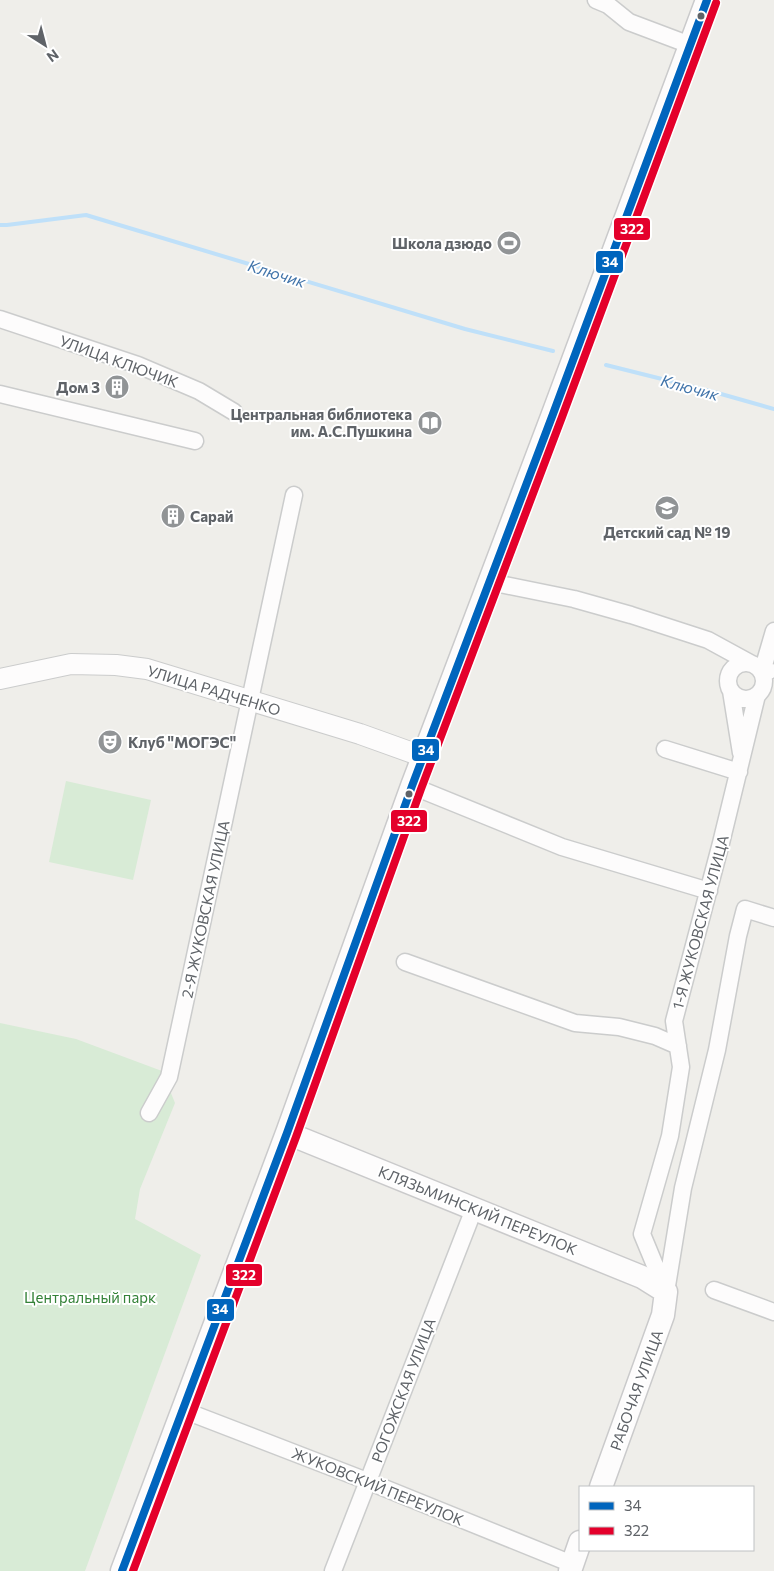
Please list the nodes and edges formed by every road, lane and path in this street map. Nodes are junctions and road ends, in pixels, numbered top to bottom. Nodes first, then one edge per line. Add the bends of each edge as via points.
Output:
1 (596, 0) edge
2 (707, 0) edge
3 (690, 44) junction
4 (0, 319) edge
5 (0, 394) edge
6 (234, 412) dead end
7 (195, 440) dead end
8 (294, 495) dead end
9 (490, 582) junction
10 (774, 630) edge
11 (722, 647) junction
12 (763, 669) edge
13 (730, 671) junction
14 (0, 680) edge
15 (730, 690) junction
16 (757, 695) junction
17 (249, 701) junction
18 (665, 749) dead end
19 (424, 757) junction
20 (741, 766) junction
21 (412, 786) junction
22 (708, 891) junction
23 (774, 918) edge
24 (404, 962) dead end
25 (678, 1046) junction
26 (149, 1113) dead end
27 (287, 1133) junction
28 (474, 1209) junction
29 (714, 1290) dead end
30 (666, 1292) junction
31 (774, 1312) edge
32 (184, 1410) junction
33 (367, 1481) junction
34 (601, 1486) edge
35 (579, 1545) edge
36 (571, 1567) edge
37 (122, 1571) edge
38 (333, 1571) edge

1 - 3 street via 630,22
2 - 3 main road
3 - 9 main road
4 - 6 street, УЛИЦА КЛЮЧИК via 138,365 199,391
5 - 7 street
8 - 17 street, 2-Я ЖУКОВСКАЯ УЛИЦА
9 - 11 street via 632,615
9 - 19 main road
10 - 12 street
11 - 12 street
11 - 13 street
12 - 13 street via 746,662
12 - 16 street via 764,685
13 - 15 street
14 - 17 street, УЛИЦА РАДЧЕНКО via 71,664 116,665 146,669
15 - 16 street via 745,699
15 - 20 street
16 - 20 street, 1-Я ЖУКОВСКАЯ УЛИЦА
17 - 19 street, УЛИЦА РАДЧЕНКО
17 - 26 street, 2-Я ЖУКОВСКАЯ УЛИЦА via 169,1077
18 - 20 street
19 - 21 main road
20 - 22 street, 1-Я ЖУКОВСКАЯ УЛИЦА
21 - 22 street via 562,846
21 - 27 main road
22 - 25 street, 1-Я ЖУКОВСКАЯ УЛИЦА via 674,1021
23 - 30 street via 745,909 717,1050 683,1188
24 - 25 street via 575,1023 619,1027
25 - 30 street, 1-Я ЖУКОВСКАЯ УЛИЦА via 681,1067 670,1136 642,1234
27 - 28 main road, КЛЯЗЬМИНСКИЙ ПЕРЕУЛОК
27 - 32 main road
28 - 30 main road, КЛЯЗЬМИНСКИЙ ПЕРЕУЛОК via 642,1277
28 - 33 street, РОГОЖСКАЯ УЛИЦА
29 - 31 street
30 - 34 main road, РАБОЧАЯ УЛИЦА via 663,1315
32 - 33 street, ЖУКОВСКИЙ ПЕРЕУЛОК
32 - 37 main road
33 - 36 street, ЖУКОВСКИЙ ПЕРЕУЛОК
33 - 38 street, РОГОЖСКАЯ УЛИЦА
35 - 36 main road

